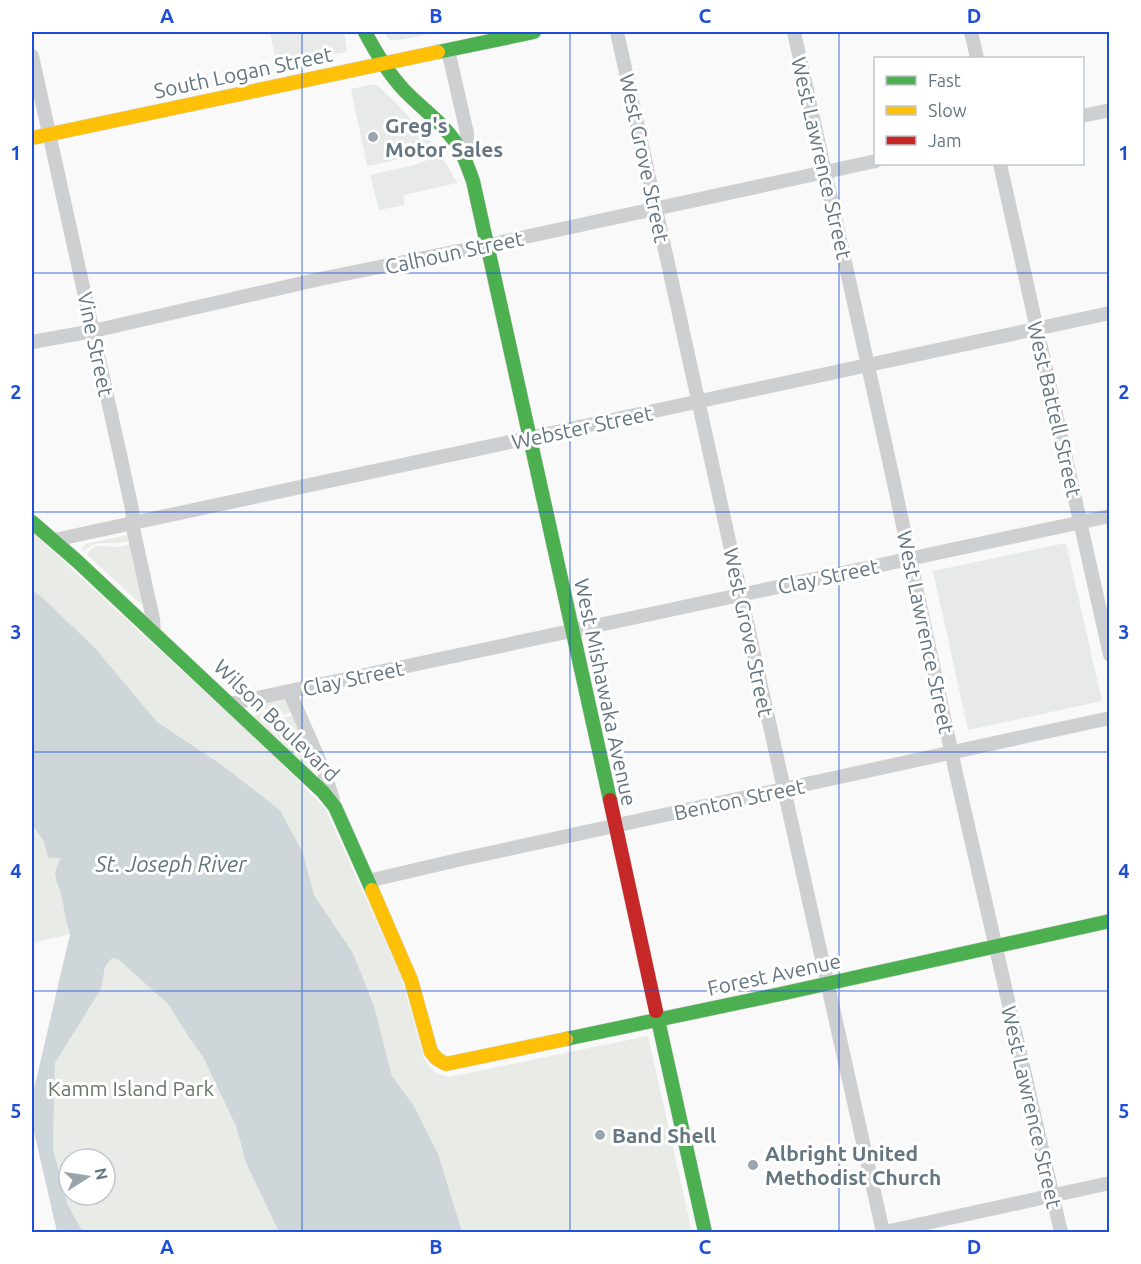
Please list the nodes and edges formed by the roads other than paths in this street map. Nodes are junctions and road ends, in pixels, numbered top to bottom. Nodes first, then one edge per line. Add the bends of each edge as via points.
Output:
1 (365, 32) edge
2 (534, 32) edge
3 (617, 32) edge
4 (794, 32) edge
5 (971, 32) edge
6 (448, 50) junction
7 (32, 56) edge
8 (977, 57) edge
9 (384, 64) junction
10 (1110, 110) edge
11 (1084, 116) edge
12 (50, 134) junction
13 (32, 138) edge
14 (465, 160) junction
15 (874, 161) edge
16 (1000, 165) edge
17 (824, 172) junction
18 (656, 208) junction
19 (488, 245) junction
20 (1110, 313) edge
21 (1036, 329) junction
22 (93, 331) junction
23 (32, 342) edge
24 (867, 365) junction
25 (698, 402) junction
26 (529, 438) junction
27 (1110, 516) edge
28 (32, 522) edge
29 (134, 522) junction
30 (1080, 522) junction
31 (54, 540) junction
32 (910, 558) junction
33 (741, 596) junction
34 (154, 632) junction
35 (572, 632) junction
36 (1110, 655) edge
37 (289, 692) junction
38 (230, 704) junction
39 (1110, 718) edge
40 (952, 752) junction
41 (784, 789) junction
42 (335, 807) junction
43 (615, 825) junction
44 (368, 881) junction
45 (1110, 921) edge
46 (996, 946) junction
47 (827, 984) junction
48 (658, 1021) junction
49 (446, 1064) joint
50 (1110, 1183) edge
51 (1053, 1196) junction
52 (705, 1233) edge
53 (884, 1233) edge
54 (1061, 1233) edge

1 - 9 street, West Mishawaka Avenue
2 - 6 street, South Logan Street
3 - 18 street, West Grove Street
4 - 17 street, West Lawrence Street
5 - 8 street
6 - 9 street, South Logan Street
6 - 14 street, West Mishawaka Avenue via 467,132
7 - 12 street, Vine Street
9 - 12 street, South Logan Street
9 - 14 street, West Mishawaka Avenue via 442,125
10 - 11 street
12 - 13 street, South Logan Street
12 - 22 street, Vine Street
14 - 19 street, West Mishawaka Avenue via 474,181
15 - 17 street, Calhoun Street
16 - 21 street, West Battell Street
17 - 18 street, Calhoun Street
17 - 24 street, West Lawrence Street
18 - 19 street, Calhoun Street
18 - 25 street, West Grove Street
19 - 22 street, Calhoun Street
19 - 26 street, West Mishawaka Avenue
20 - 21 street, Webster Street
21 - 24 street, Webster Street
21 - 30 street, West Battell Street
22 - 23 street, Calhoun Street
22 - 29 street, Vine Street
24 - 25 street, Webster Street
24 - 32 street, West Lawrence Street
25 - 26 street, Webster Street
25 - 33 street, West Grove Street
26 - 29 street, Webster Street
26 - 35 street, West Mishawaka Avenue
27 - 30 street, Clay Street
28 - 31 street, Wilson Boulevard
29 - 31 street, Webster Street
29 - 34 street, Vine Street
30 - 32 street, Clay Street
30 - 36 street, West Battell Street
31 - 34 street, Wilson Boulevard
32 - 33 street, Clay Street
32 - 40 street, West Lawrence Street
33 - 35 street, Clay Street
33 - 41 street, West Grove Street
34 - 38 street, Wilson Boulevard
35 - 37 street, Clay Street
35 - 43 street, West Mishawaka Avenue
37 - 38 street, Clay Street
37 - 42 street
38 - 42 street, Wilson Boulevard
39 - 40 street, Benton Street
40 - 41 street, Benton Street
40 - 46 street, West Lawrence Street
41 - 43 street, Benton Street
41 - 47 street, West Grove Street
42 - 44 street, Wilson Boulevard
43 - 44 street, Benton Street
43 - 48 street, West Mishawaka Avenue
44 - 49 street, Wilson Boulevard via 411,981 431,1052
45 - 46 street, Forest Avenue
46 - 47 street, Forest Avenue
46 - 51 street, West Lawrence Street
47 - 48 street, Forest Avenue
47 - 53 street, West Grove Street
48 - 49 street, Forest Avenue
48 - 52 street, West Mishawaka Avenue
50 - 51 street
51 - 53 street
51 - 54 street, West Lawrence Street

